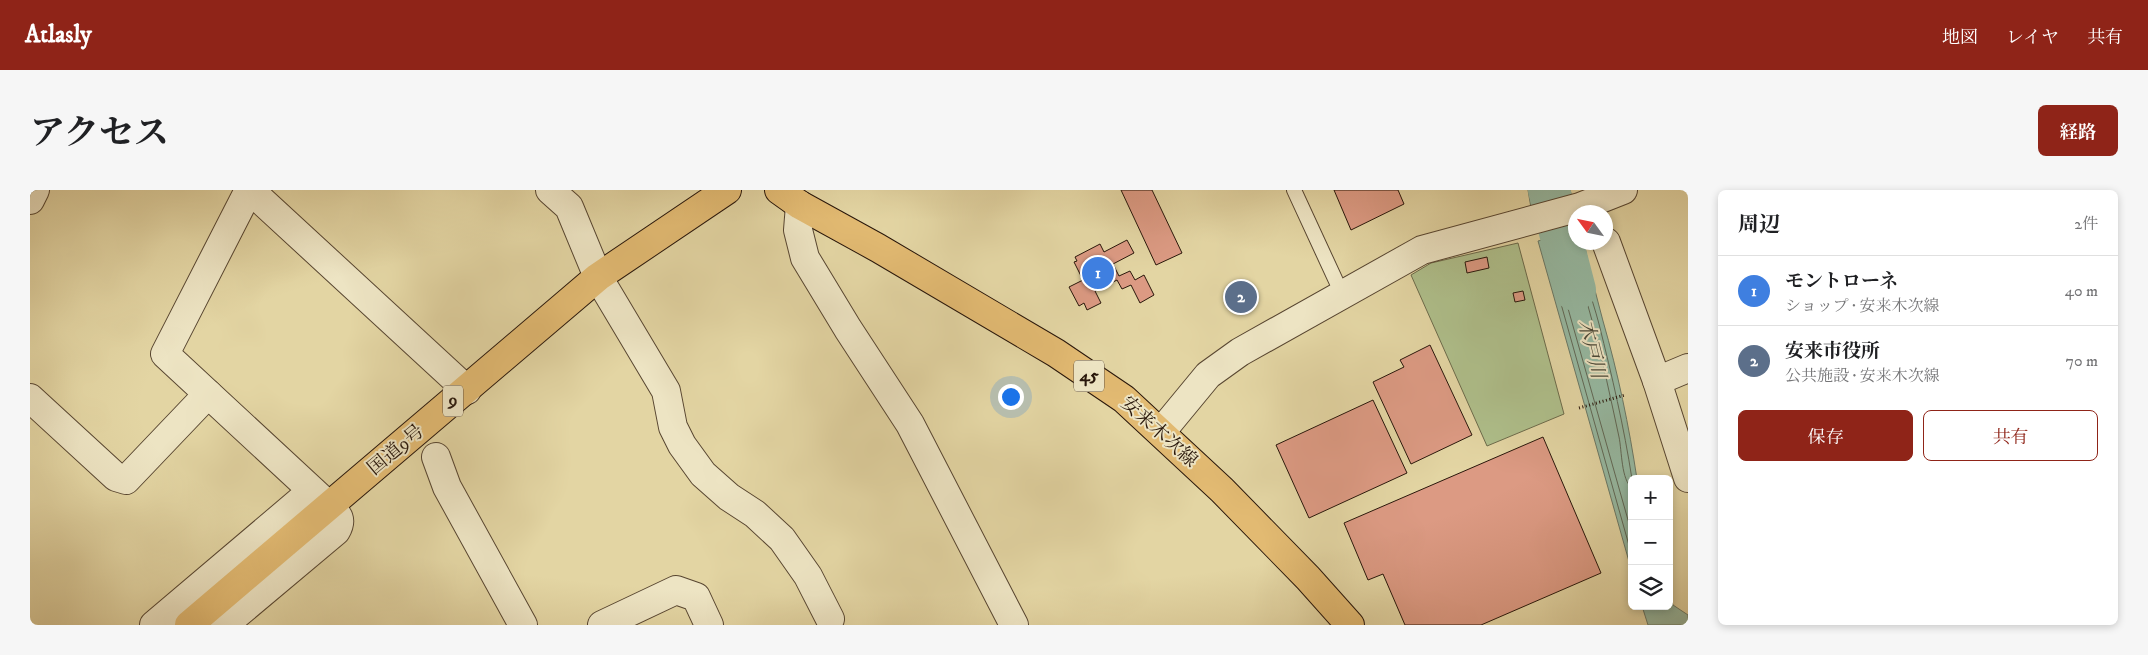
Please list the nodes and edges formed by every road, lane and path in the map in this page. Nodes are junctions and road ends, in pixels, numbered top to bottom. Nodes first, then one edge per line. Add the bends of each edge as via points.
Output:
1 (35, 190) edge
2 (550, 190) edge
3 (727, 190) edge
4 (1294, 190) edge
5 (1622, 190) edge
6 (248, 191) edge
7 (790, 198) edge
8 (30, 200) edge
9 (1588, 203) edge
10 (1609, 250) edge
11 (598, 278) junction
12 (1342, 294) junction
13 (1688, 368) edge
14 (1657, 381) junction
15 (467, 390) junction
16 (208, 394) junction
17 (1625, 395) dead end
18 (30, 398) edge
19 (1579, 408) dead end
20 (1162, 432) junction
21 (436, 457) dead end
22 (1688, 478) edge
23 (320, 498) junction
24 (830, 619) dead end
25 (154, 625) edge
26 (189, 625) edge
27 (224, 625) edge
28 (523, 625) edge
29 (602, 625) edge
30 (709, 625) edge
31 (1014, 625) edge
32 (1350, 625) edge

1 - 8 street
2 - 11 street via 569,207
3 - 11 main road, 国道9号 / 9
4 - 12 lane
5 - 9 street
6 - 15 street
6 - 16 street via 166,354
7 - 20 main road, 安来木次線 / 45 via 1056,353 1124,400
7 - 31 street via 806,258 910,424
9 - 12 street via 1422,250
10 - 14 street
11 - 15 main road, 国道9号 / 9
11 - 24 street via 666,391 673,427 682,446 703,474 782,539 808,576
12 - 20 street via 1240,352 1208,375
13 - 14 street
14 - 22 street
15 - 23 main road, 国道9号 / 9
16 - 18 street via 126,480 116,477
16 - 23 street
17 - 19 path
20 - 32 main road, 安来木次線 / 45 via 1308,578
21 - 28 street via 447,487
23 - 25 street
23 - 26 main road, 国道9号 / 9
23 - 27 street via 339,516 336,531
29 - 30 street via 676,590 696,597

